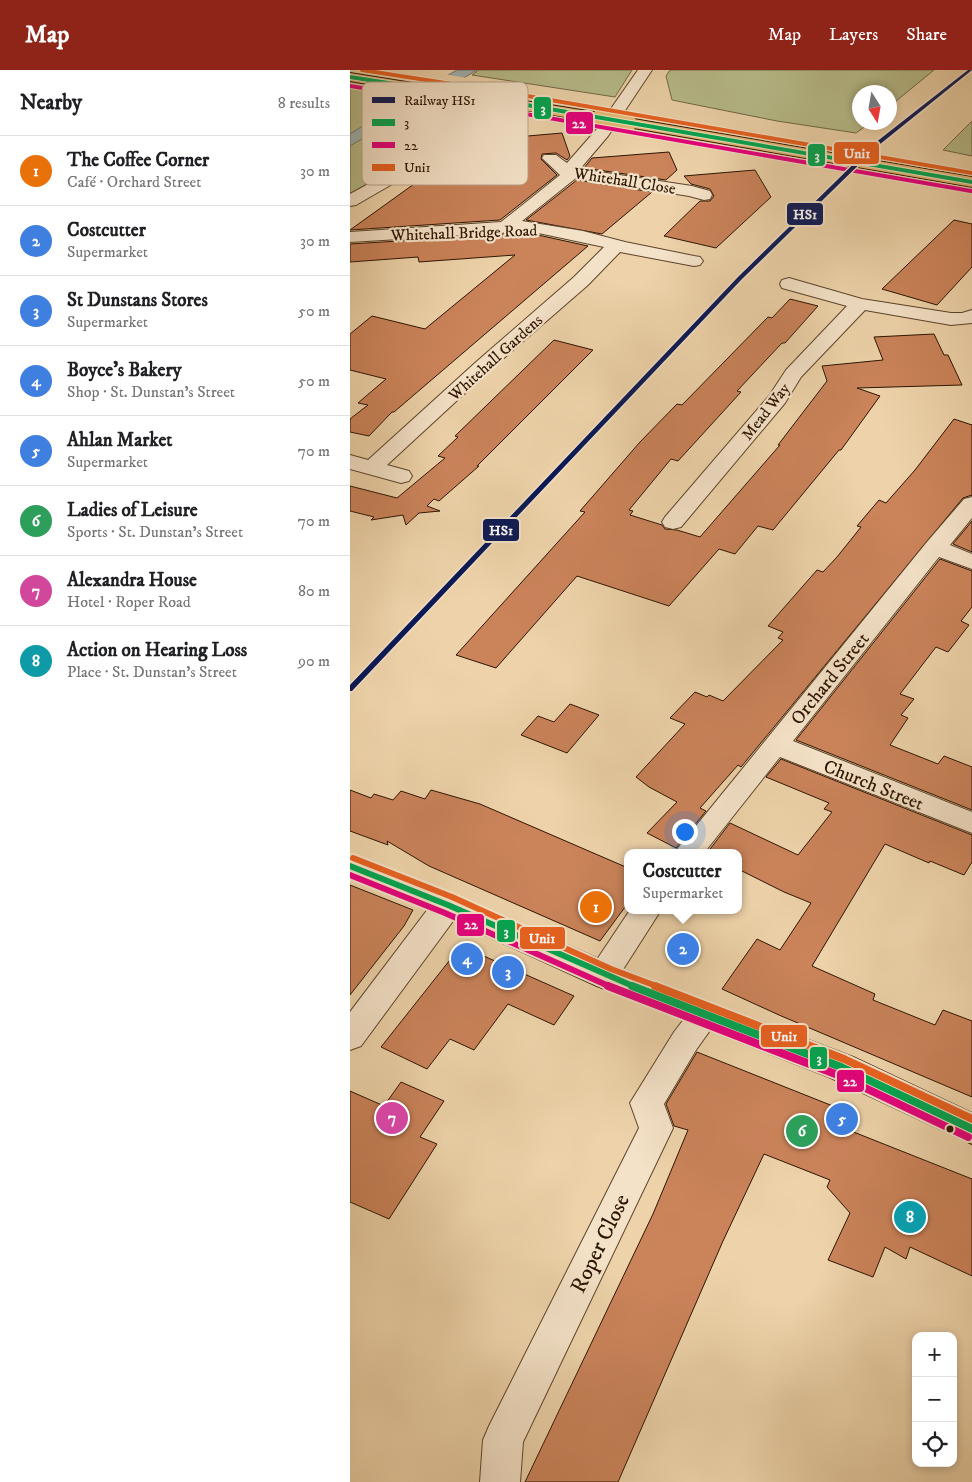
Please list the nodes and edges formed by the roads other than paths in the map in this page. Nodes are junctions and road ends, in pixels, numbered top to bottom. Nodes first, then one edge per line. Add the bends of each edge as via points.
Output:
1 (384, 70) edge
2 (645, 70) edge
3 (350, 77) edge
4 (381, 82) edge
5 (441, 82) edge
6 (528, 100) edge
7 (618, 115) junction
8 (550, 158) dead end
9 (885, 160) junction
10 (972, 170) edge
11 (568, 172) junction
12 (972, 182) edge
13 (381, 185) edge
14 (704, 195) dead end
15 (350, 201) edge
16 (505, 227) junction
17 (350, 238) edge
18 (616, 245) junction
19 (694, 261) dead end
20 (789, 284) dead end
21 (860, 304) junction
22 (969, 323) edge
23 (350, 462) edge
24 (372, 468) junction
25 (401, 476) dead end
26 (972, 504) edge
27 (673, 522) dead end
28 (935, 547) junction
29 (972, 562) edge
30 (776, 745) junction
31 (972, 823) edge
32 (691, 849) edge
33 (350, 866) edge
34 (448, 905) junction
35 (643, 914) edge
36 (604, 973) junction
37 (705, 1015) junction
38 (350, 1037) edge
39 (972, 1129) edge
40 (500, 1482) edge

1 - 5 main road
2 - 7 street
3 - 4 main road
6 - 7 main road
7 - 9 main road
7 - 11 street
8 - 11 street, Whitehall Close
9 - 10 main road
9 - 12 main road
11 - 14 street, Whitehall Close
11 - 16 street via 568,177
13 - 15 street
16 - 17 street, Whitehall Bridge Road
16 - 18 street, Whitehall Bridge Road via 541,228
18 - 19 street, Whitehall Bridge Road
18 - 24 street, Whitehall Gardens
20 - 21 street
21 - 22 street
21 - 27 street, Mead Way via 793,374 778,399
23 - 24 street
24 - 25 street
26 - 28 street, Orchard Street
28 - 29 street
28 - 30 street, Orchard Street
30 - 31 street, Church Street
30 - 32 street, Orchard Street
33 - 34 main road
34 - 36 main road
34 - 38 street
35 - 36 street
36 - 37 main road
37 - 39 main road via 841,1067
37 - 40 street, Roper Close via 647,1103 656,1128 503,1440

